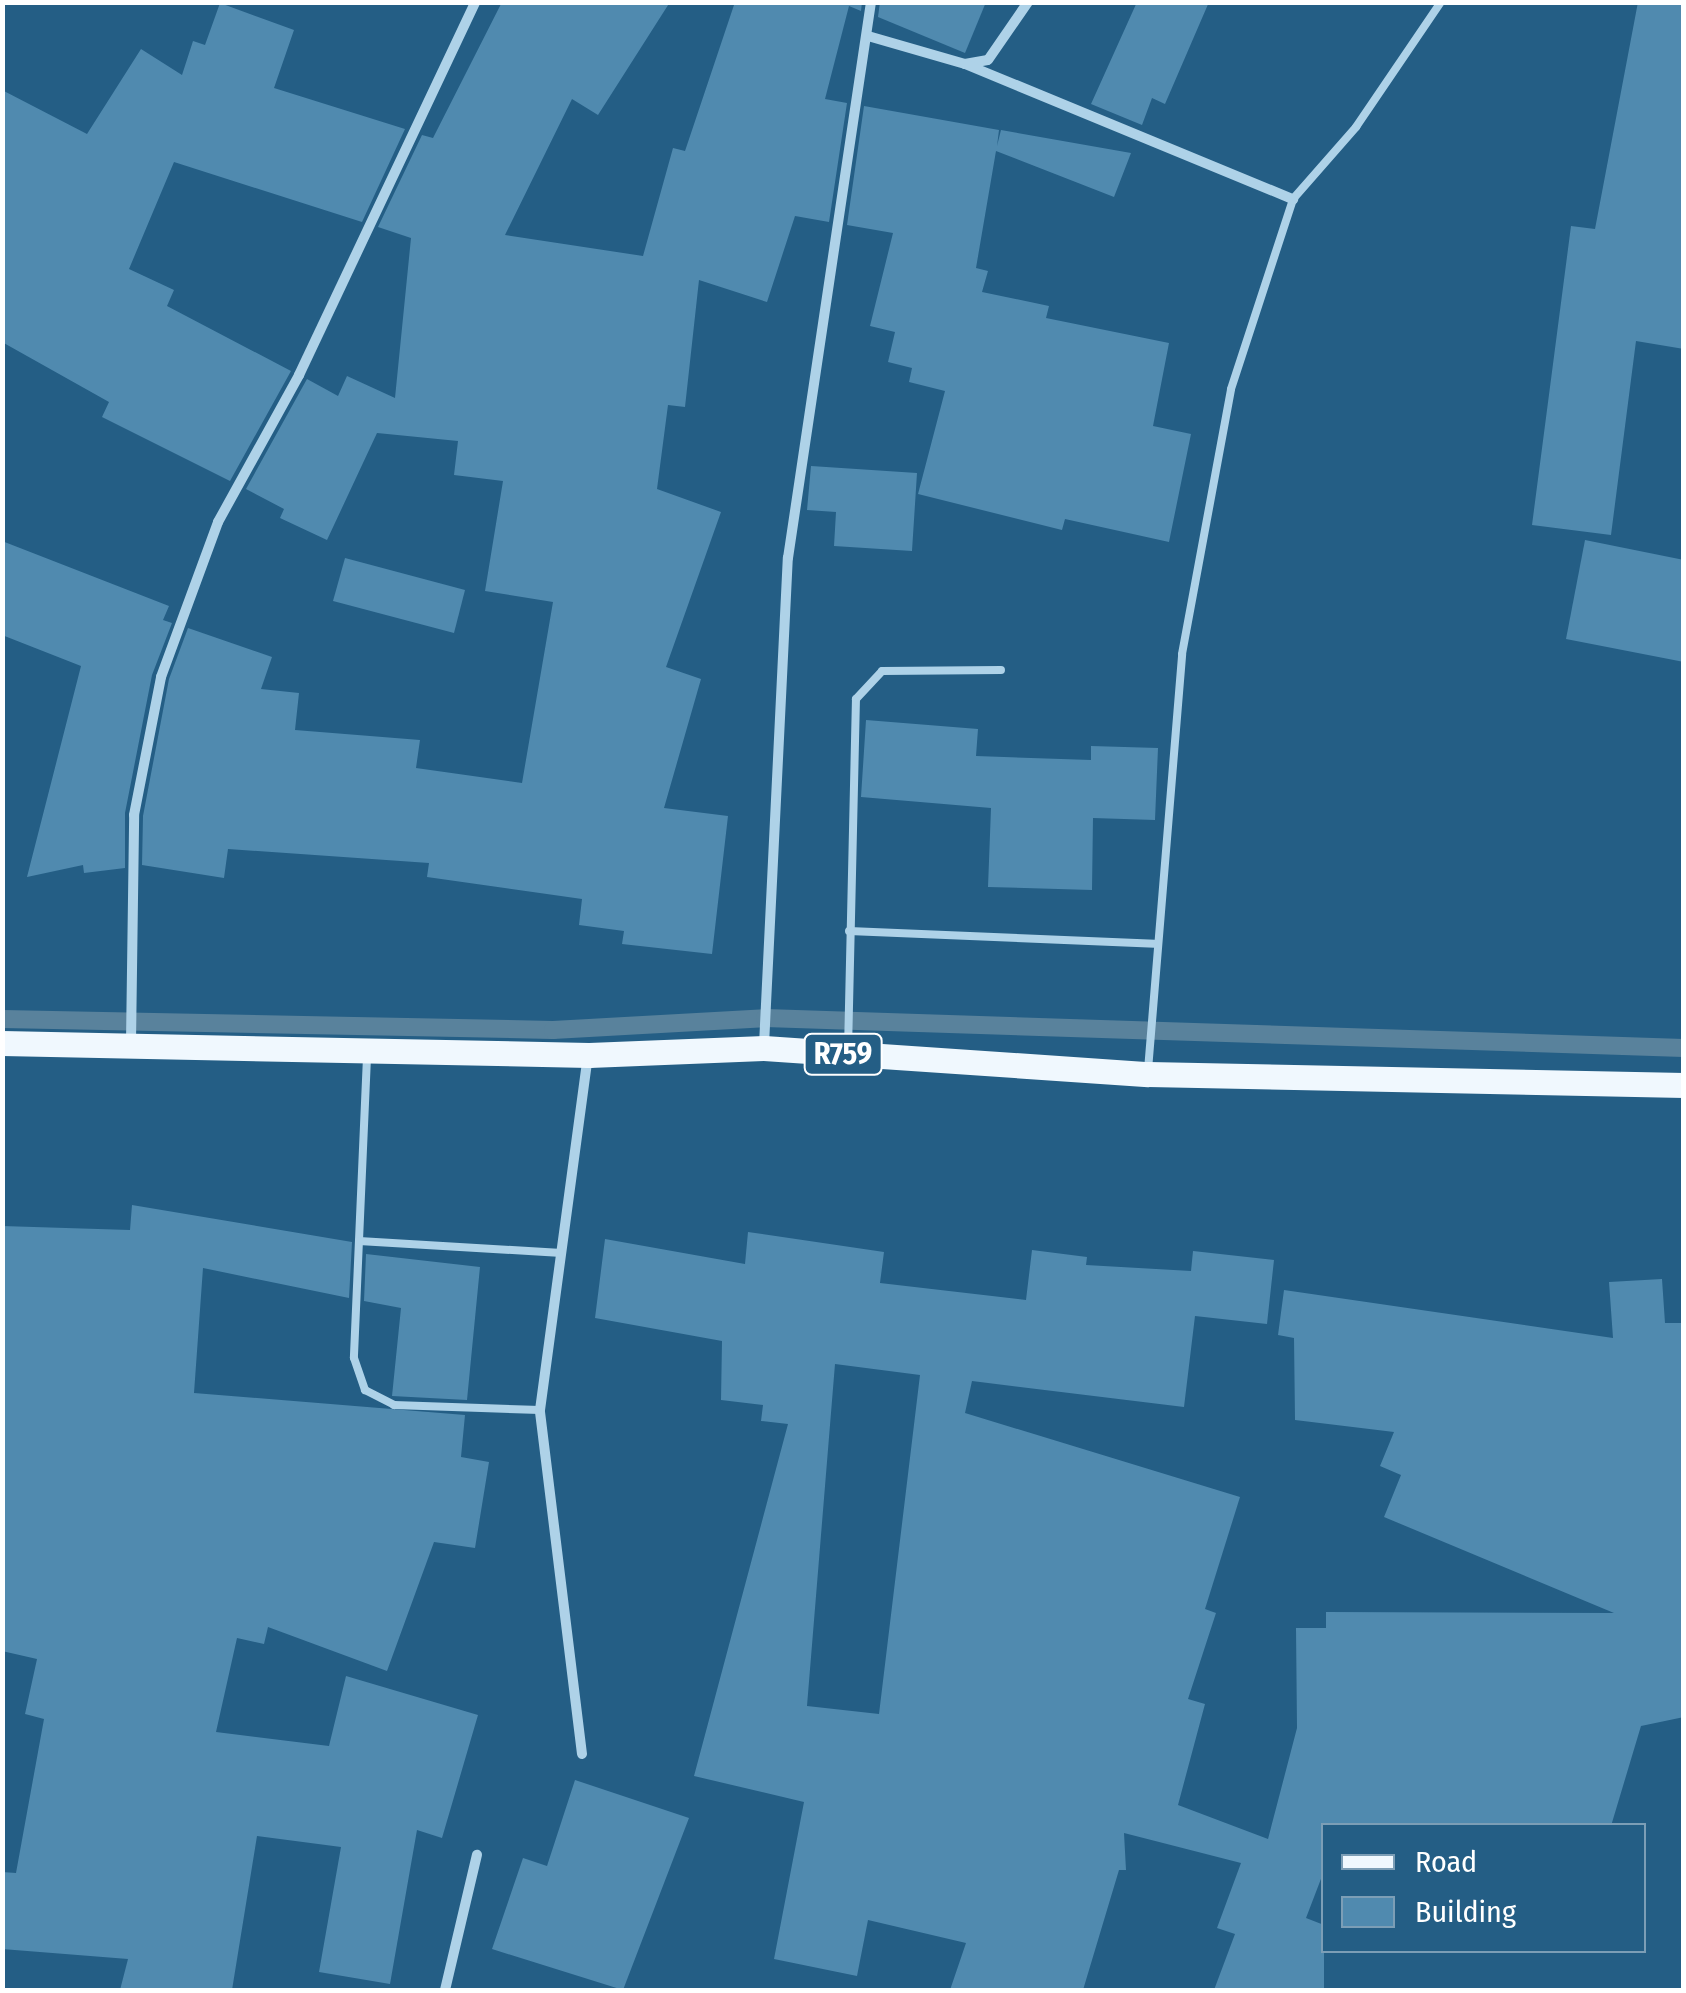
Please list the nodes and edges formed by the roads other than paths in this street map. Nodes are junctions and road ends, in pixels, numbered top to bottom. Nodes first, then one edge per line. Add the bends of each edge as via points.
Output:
1 (476, 2) edge
2 (871, 2) edge
3 (1028, 2) edge
4 (1442, 2) edge
5 (868, 36) junction
6 (964, 64) junction
7 (1293, 199) junction
8 (1001, 670) dead end
9 (849, 931) junction
10 (1155, 944) junction
11 (131, 1042) junction
12 (2, 1043) edge
13 (368, 1047) junction
14 (764, 1048) junction
15 (848, 1054) junction
16 (589, 1055) junction
17 (1148, 1074) junction
18 (1684, 1086) edge
19 (359, 1240) junction
20 (562, 1253) junction
21 (540, 1410) junction
22 (582, 1754) dead end
23 (477, 1856) dead end
24 (444, 1990) edge

1 - 11 street via 299,375 218,522 161,677 134,814
2 - 5 street
3 - 6 street via 988,60
4 - 7 lane via 1356,127
5 - 6 street
5 - 14 street via 788,558
6 - 7 street
7 - 10 lane via 1224,426 1182,654
8 - 9 lane via 882,671 856,698
9 - 10 lane
9 - 15 lane
10 - 17 lane
11 - 12 main road, R759
11 - 13 main road, R759
13 - 16 main road, R759
13 - 19 lane
14 - 15 main road, R759
14 - 16 main road, R759
15 - 17 main road, R759
16 - 20 street
17 - 18 main road, R759
19 - 20 lane
19 - 21 lane via 354,1358 365,1390 394,1405
20 - 21 street
21 - 22 street
23 - 24 street

